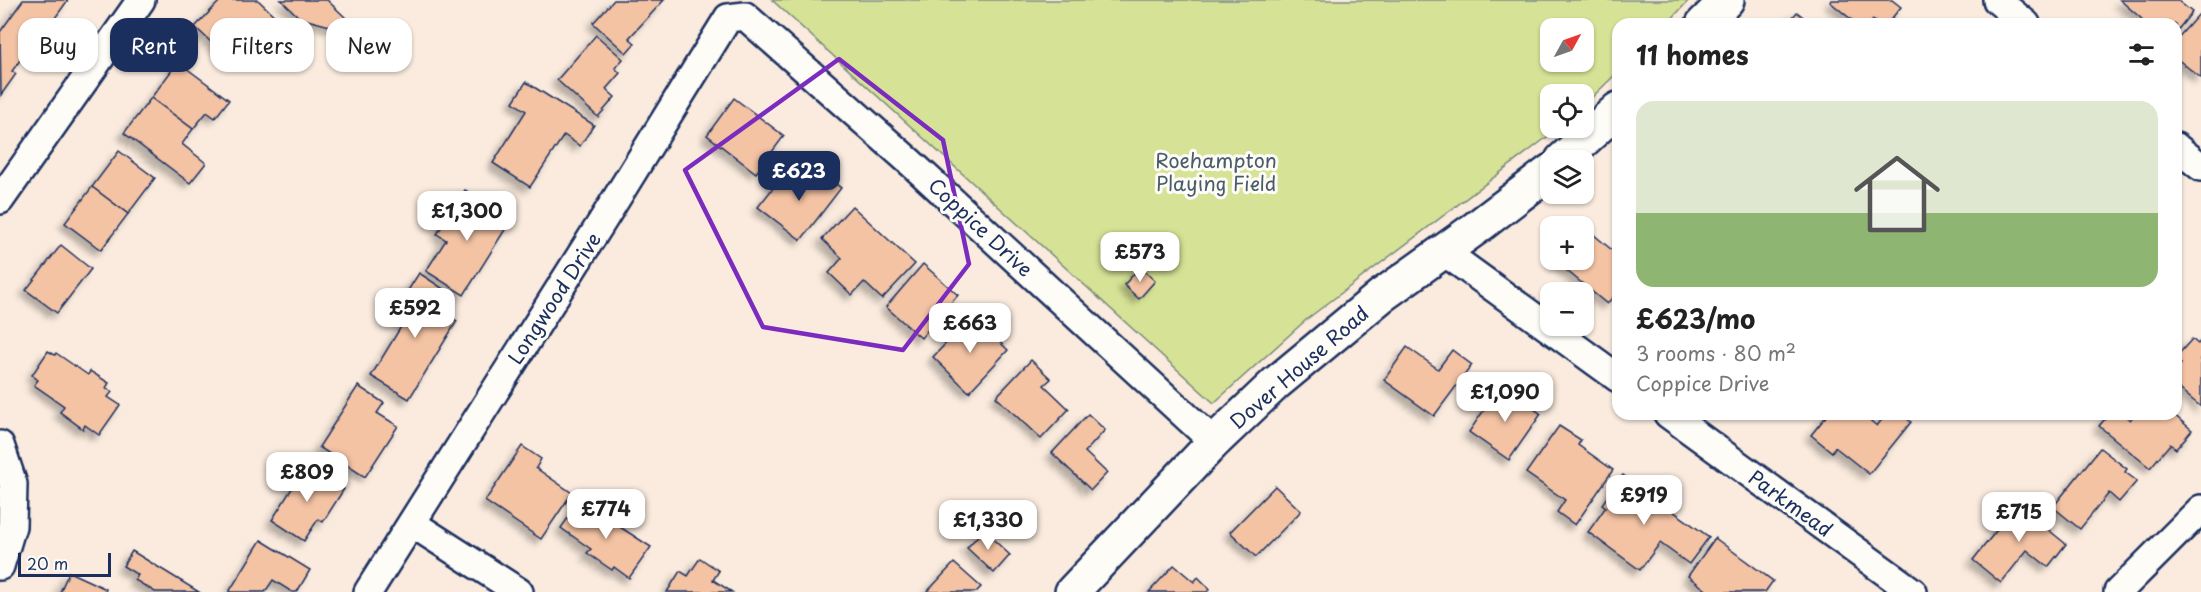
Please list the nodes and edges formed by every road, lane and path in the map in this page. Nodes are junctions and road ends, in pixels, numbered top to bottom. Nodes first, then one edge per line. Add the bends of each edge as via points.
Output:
1 (141, 0) edge
2 (1727, 0) edge
3 (1996, 0) edge
4 (745, 16) joint
5 (1709, 18) edge
6 (2018, 18) edge
7 (1612, 114) edge
8 (1573, 150) edge
9 (2182, 152) edge
10 (2201, 167) edge
11 (1540, 179) edge
12 (0, 200) edge
13 (1443, 251) junction
14 (1612, 374) edge
15 (1676, 420) edge
16 (1214, 442) junction
17 (0, 445) edge
18 (2201, 509) edge
19 (413, 524) junction
20 (0, 566) edge
21 (368, 592) edge
22 (519, 592) edge
23 (1072, 592) edge
24 (1914, 592) edge
25 (2118, 592) edge

1 - 12 street
2 - 5 street
3 - 6 street
4 - 16 street, Coppice Drive
4 - 19 street, Longwood Drive via 728,18
7 - 8 street
9 - 10 street
11 - 13 street, Dover House Road
13 - 14 street
13 - 16 street, Dover House Road via 1336,332
15 - 24 street, Parkmead
16 - 23 street, Dover House Road
17 - 20 street via 13,484 12,526
18 - 25 street
19 - 21 street, Longwood Drive
19 - 22 street

